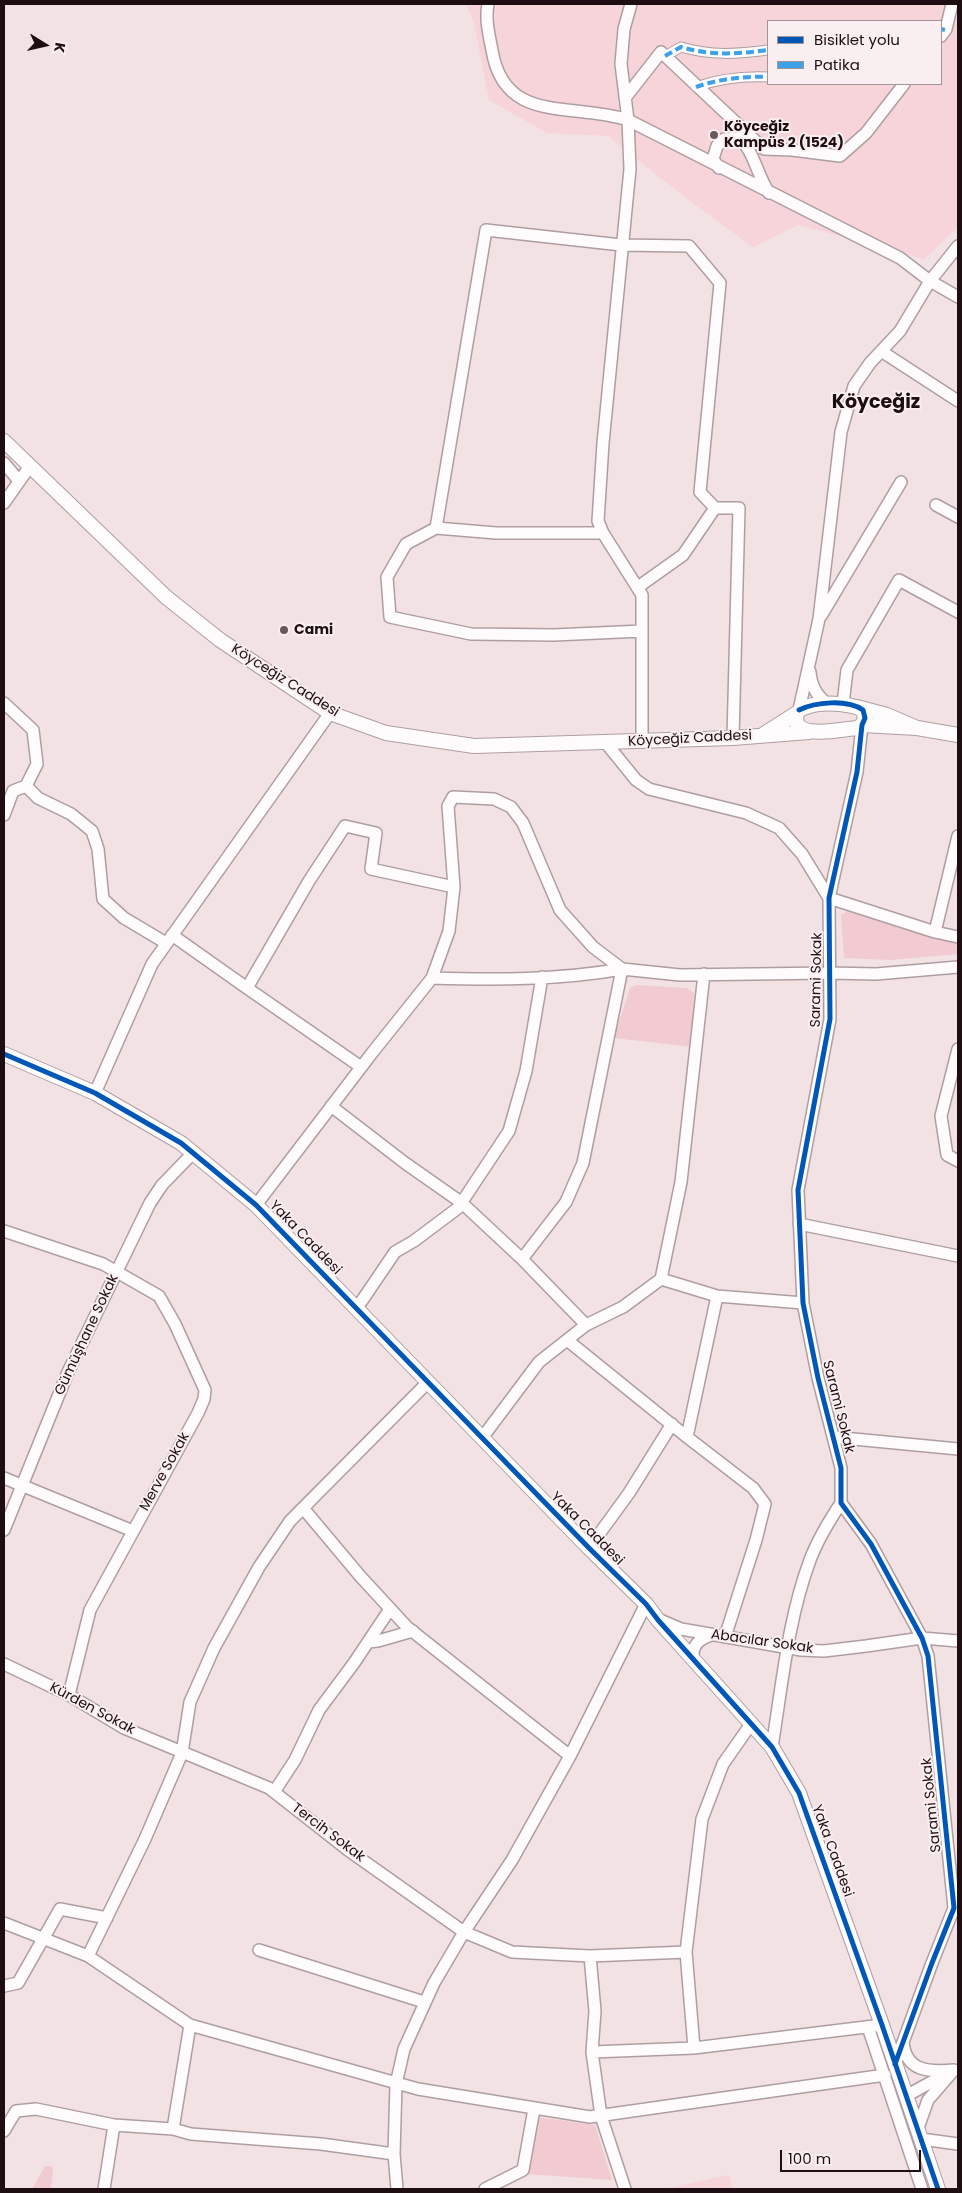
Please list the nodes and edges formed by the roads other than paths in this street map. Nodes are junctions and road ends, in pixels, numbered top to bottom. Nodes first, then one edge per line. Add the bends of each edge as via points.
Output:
1 (488, 4) edge
2 (631, 4) edge
3 (952, 4) edge
4 (942, 32) edge
5 (767, 50) edge
6 (666, 56) junction
7 (767, 77) edge
8 (903, 85) edge
9 (696, 87) junction
10 (625, 98) junction
11 (628, 120) junction
12 (744, 137) junction
13 (719, 168) junction
14 (770, 194) junction
15 (621, 245) junction
16 (958, 246) edge
17 (930, 282) junction
18 (958, 297) edge
19 (881, 351) junction
20 (958, 401) edge
21 (4, 441) edge
22 (4, 463) edge
23 (30, 466) junction
24 (19, 482) junction
25 (901, 482) dead end
26 (4, 503) edge
27 (936, 505) dead end
28 (715, 508) junction
29 (958, 517) edge
30 (436, 528) junction
31 (603, 533) junction
32 (638, 587) junction
33 (958, 612) edge
34 (818, 619) junction
35 (642, 631) junction
36 (809, 665) junction
37 (4, 702) edge
38 (828, 704) junction
39 (843, 704) junction
40 (857, 707) junction
41 (798, 712) junction
42 (330, 713) junction
43 (862, 725) junction
44 (918, 728) junction
45 (842, 729) junction
46 (809, 732) junction
47 (958, 735) edge
48 (762, 736) junction
49 (733, 738) junction
50 (642, 742) junction
51 (606, 743) junction
52 (859, 757) junction
53 (26, 786) junction
54 (4, 814) edge
55 (958, 836) edge
56 (454, 888) junction
57 (829, 898) junction
58 (935, 932) junction
59 (958, 937) edge
60 (169, 939) junction
61 (958, 967) edge
62 (622, 969) junction
63 (829, 973) junction
64 (704, 974) junction
65 (542, 977) junction
66 (432, 978) junction
67 (247, 988) junction
68 (958, 1049) edge
69 (4, 1054) edge
70 (361, 1067) junction
71 (95, 1093) junction
72 (331, 1106) junction
73 (194, 1152) junction
74 (958, 1161) edge
75 (462, 1203) junction
76 (256, 1204) junction
77 (799, 1224) junction
78 (4, 1231) edge
79 (958, 1256) edge
80 (522, 1258) junction
81 (117, 1271) junction
82 (661, 1279) junction
83 (717, 1296) junction
84 (803, 1303) junction
85 (357, 1308) junction
86 (586, 1325) junction
87 (567, 1340) junction
88 (428, 1382) junction
89 (672, 1424) junction
90 (687, 1436) junction
91 (482, 1438) junction
92 (833, 1438) junction
93 (958, 1449) edge
94 (4, 1478) edge
95 (21, 1484) junction
96 (841, 1503) junction
97 (303, 1508) junction
98 (4, 1530) edge
99 (133, 1530) junction
100 (589, 1548) junction
101 (646, 1604) junction
102 (390, 1608) junction
103 (658, 1620) junction
104 (413, 1631) junction
105 (712, 1635) junction
106 (725, 1637) junction
107 (922, 1638) junction
108 (958, 1641) edge
109 (368, 1642) junction
110 (788, 1648) junction
111 (693, 1658) junction
112 (4, 1664) edge
113 (69, 1695) junction
114 (751, 1724) junction
115 (772, 1747) junction
116 (182, 1753) junction
117 (570, 1756) junction
118 (274, 1792) junction
119 (107, 1918) junction
120 (4, 1922) edge
121 (464, 1932) junction
122 (44, 1940) junction
123 (258, 1950) dead end
124 (686, 1952) junction
125 (88, 1956) junction
126 (590, 1956) junction
127 (4, 1986) edge
128 (424, 2002) junction
129 (190, 2025) junction
130 (882, 2025) junction
131 (868, 2027) junction
132 (903, 2040) junction
133 (694, 2048) junction
134 (592, 2052) junction
135 (895, 2064) junction
136 (956, 2068) edge
137 (885, 2075) junction
138 (396, 2084) junction
139 (906, 2096) junction
140 (534, 2109) junction
141 (601, 2116) junction
142 (114, 2125) junction
143 (174, 2129) junction
144 (4, 2131) edge
145 (919, 2134) junction
146 (958, 2144) edge
147 (394, 2154) junction
148 (104, 2189) edge
149 (397, 2189) edge
150 (485, 2189) edge
151 (625, 2189) edge
152 (922, 2189) edge
153 (938, 2189) edge

1 - 11 street via 494,66 504,84 516,96 537,105
2 - 10 street via 621,54
3 - 4 street
5 - 6 street via 719,54 681,48
6 - 9 street
6 - 10 street via 661,52
7 - 9 street via 710,82
8 - 12 street via 866,133 840,156 764,149
9 - 12 street
10 - 11 street
11 - 13 street
11 - 15 street via 630,169
12 - 13 street via 731,137 720,142 713,159
12 - 14 street via 761,181
13 - 14 street
14 - 17 street via 900,258
15 - 28 street via 690,246 720,283 700,492
15 - 30 street via 486,230
15 - 31 street via 600,482 598,521
16 - 17 street
17 - 18 street
17 - 19 street via 900,331
19 - 20 street
19 - 34 street via 854,386 841,432
21 - 23 street, Köyceğiz Caddesi
22 - 24 street
23 - 24 street
23 - 42 street, Köyceğiz Caddesi via 166,597 220,640
24 - 26 street
25 - 34 street
27 - 29 street
28 - 32 street via 683,555
28 - 49 street via 739,508
30 - 31 street via 496,533
30 - 35 street via 406,544 387,577 390,617 471,634
31 - 32 street
32 - 35 street via 642,595
33 - 39 street via 899,580 847,670
34 - 36 street
35 - 50 street
36 - 38 street via 815,690
36 - 41 street
37 - 53 street via 33,730 37,764
38 - 39 street
38 - 41 street
39 - 40 street
40 - 43 street via 864,712
40 - 44 street
41 - 46 street via 798,725
41 - 48 street, Köyceğiz Caddesi
42 - 51 street, Köyceğiz Caddesi via 386,733 474,746
42 - 60 street
43 - 44 street
43 - 45 street, Köyceğiz Caddesi
43 - 52 street, Sarami Sokak
44 - 47 street
45 - 46 street, Köyceğiz Caddesi
45 - 52 street via 854,741
46 - 48 street, Köyceğiz Caddesi
48 - 49 street, Köyceğiz Caddesi
49 - 50 street, Köyceğiz Caddesi
50 - 51 street, Köyceğiz Caddesi
51 - 57 street via 636,780 649,789 746,813 779,828 802,854
52 - 57 street, Sarami Sokak
53 - 54 street via 13,791
53 - 60 street via 38,798 71,814 92,831 98,849 103,899 124,918
55 - 58 street
56 - 62 street via 448,806 453,797 494,799 503,803 511,807 523,822 560,910 593,947
56 - 66 street via 449,931
56 - 67 street via 371,870 376,833 345,826 309,880
57 - 58 street
57 - 63 street, Sarami Sokak
58 - 59 street
60 - 67 street
60 - 71 street via 152,964
61 - 63 street via 876,974
62 - 64 street
62 - 65 street
62 - 80 street via 583,1163 566,1202
63 - 64 street
63 - 77 street, Sarami Sokak via 830,1019 798,1190
64 - 82 street via 681,1182
65 - 66 street
65 - 75 street via 526,1071 509,1131
66 - 70 street
67 - 70 street
68 - 74 street via 942,1116 947,1155
69 - 71 street, Yaka Caddesi
70 - 72 street
71 - 73 street, Yaka Caddesi
72 - 75 street
72 - 76 street
73 - 76 street, Yaka Caddesi
73 - 81 street, Gümüşhane Sokak via 162,1185 150,1203
75 - 80 street
75 - 85 street via 395,1252
76 - 85 street, Yaka Caddesi
77 - 79 street
77 - 84 street, Sarami Sokak
78 - 81 street, Merve Sokak
80 - 86 street
81 - 95 street, Gümüşhane Sokak via 68,1372
81 - 99 street, Merve Sokak via 159,1296 205,1390 198,1413
82 - 83 street
82 - 86 street via 623,1307
83 - 84 street
83 - 90 street
84 - 92 street, Sarami Sokak
85 - 88 street, Yaka Caddesi
86 - 87 street
87 - 89 street
87 - 91 street via 539,1362
88 - 91 street, Yaka Caddesi
88 - 97 street
89 - 90 street
89 - 100 street via 629,1493
90 - 106 street via 753,1488 765,1504
91 - 100 street, Yaka Caddesi
92 - 93 street
92 - 96 street, Sarami Sokak via 841,1468
94 - 95 street
95 - 98 street, Gümüşhane Sokak
95 - 99 street
96 - 107 street, Sarami Sokak via 871,1544
96 - 110 street via 810,1559
97 - 102 street
97 - 116 street via 290,1521 259,1567 214,1648 190,1702
99 - 113 street, Merve Sokak via 90,1610
100 - 101 street, Yaka Caddesi
101 - 103 street, Yaka Caddesi
101 - 117 street
102 - 104 street
102 - 109 street
103 - 105 street, Abacılar Sokak via 681,1629
103 - 111 street, Yaka Caddesi
104 - 109 street
104 - 117 street
105 - 106 street, Abacılar Sokak
105 - 111 street via 696,1644
106 - 110 street, Abacılar Sokak
107 - 108 street, Abacılar Sokak
107 - 110 street, Abacılar Sokak via 824,1650
107 - 132 street, Sarami Sokak via 928,1656 954,1908
109 - 118 street via 319,1710 295,1760
110 - 115 street
111 - 114 street, Yaka Caddesi
112 - 113 street, Kürden Sokak
113 - 116 street, Kürden Sokak via 124,1728
114 - 115 street, Yaka Caddesi
114 - 124 street via 723,1764 702,1819
115 - 130 street, Yaka Caddesi via 799,1793
116 - 118 street, Tercih Sokak
116 - 119 street
117 - 121 street via 512,1860
118 - 121 street, Tercih Sokak via 348,1850
119 - 122 street via 60,1909
119 - 125 street
120 - 122 street
121 - 126 street, Tercih Sokak via 512,1952
121 - 128 street
122 - 125 street
122 - 127 street via 18,1983
123 - 128 street
124 - 126 street, Tercih Sokak
124 - 133 street
125 - 129 street
126 - 134 street via 595,2011
128 - 138 street via 404,2049
129 - 138 street
129 - 143 street
130 - 131 street
130 - 135 street, Yaka Caddesi
131 - 133 street
131 - 137 street
132 - 135 street, Sarami Sokak
132 - 136 street via 904,2055 913,2065 938,2071
133 - 134 street
134 - 141 street
135 - 139 street, Yaka Caddesi
136 - 139 street
136 - 145 street via 928,2100
137 - 141 street
137 - 152 street
138 - 140 street
138 - 147 street
139 - 145 street, Yaka Caddesi
140 - 141 street
140 - 150 street via 523,2170
141 - 151 street
142 - 143 street
142 - 144 street via 36,2109 16,2111
142 - 148 street
143 - 147 street via 191,2134 321,2144
145 - 146 street
145 - 153 street, Yaka Caddesi
147 - 149 street

